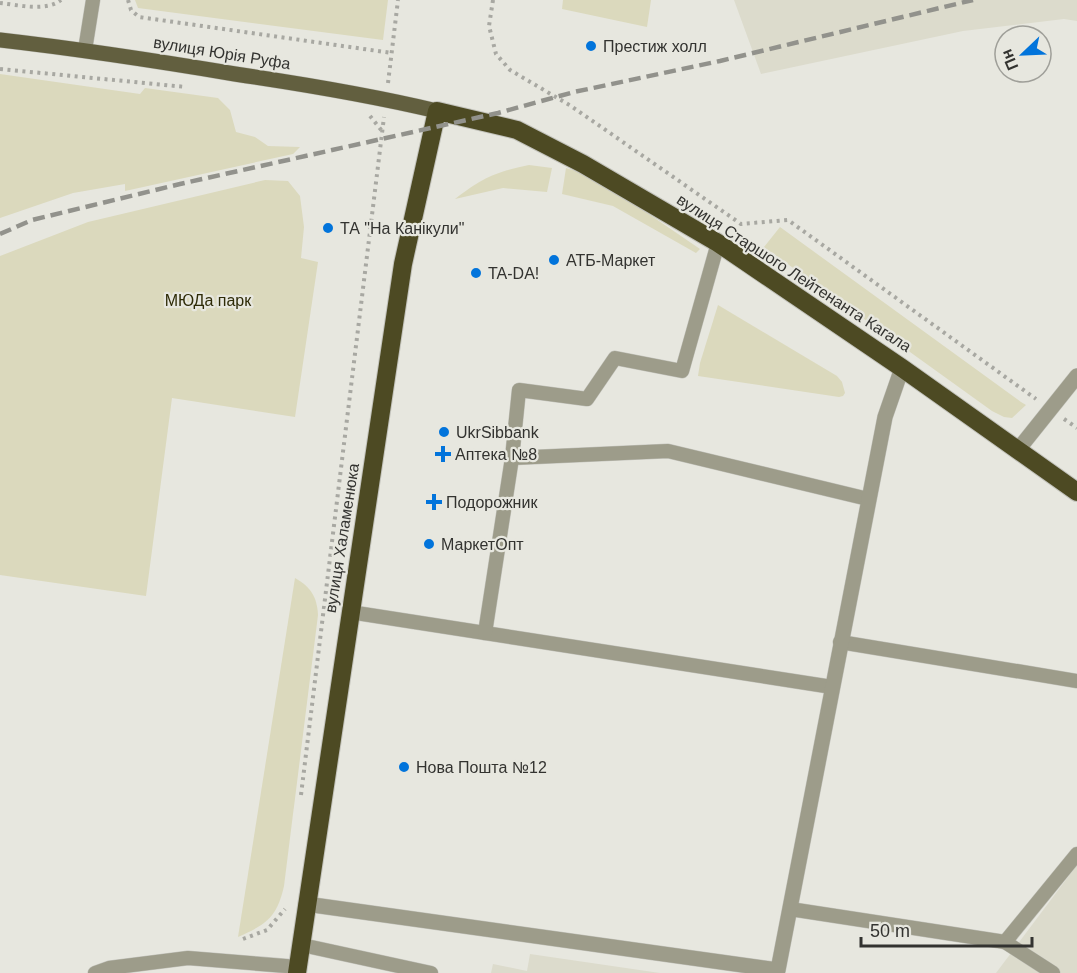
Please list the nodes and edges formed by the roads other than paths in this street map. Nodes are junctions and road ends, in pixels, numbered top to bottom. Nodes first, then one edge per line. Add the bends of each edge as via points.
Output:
1 (93, 0) edge
2 (0, 40) edge
3 (85, 50) junction
4 (437, 111) junction
5 (718, 243) junction
6 (902, 368) junction
7 (1077, 376) edge
8 (1017, 451) junction
9 (512, 458) junction
10 (1077, 492) edge
11 (868, 499) junction
12 (350, 612) junction
13 (485, 633) junction
14 (840, 642) junction
15 (1077, 681) edge
16 (832, 687) junction
17 (1077, 854) edge
18 (306, 904) junction
19 (790, 909) junction
20 (1005, 942) junction
21 (302, 945) junction
22 (297, 970) edge
23 (400, 970) edge
24 (95, 973) edge
25 (431, 973) edge
26 (1053, 973) edge

1 - 3 lane
2 - 3 main road, вулиця Юрія Руфа
3 - 4 main road, вулиця Юрія Руфа via 386,98
4 - 5 highway, вулиця Старшого Лейтенанта Кагала via 517,130 584,164
4 - 12 highway, вулиця Халаменюка via 403,264
5 - 6 highway, вулиця Старшого Лейтенанта Кагала
5 - 9 lane via 682,370 615,358 586,399 519,390
6 - 8 highway, вулиця Старшого Лейтенанта Кагала
6 - 11 street via 885,417
7 - 8 street
8 - 10 highway, вулиця Старшого Лейтенанта Кагала
9 - 11 lane via 668,451
9 - 13 lane
11 - 14 street
12 - 13 lane
12 - 18 highway, вулиця Халаменюка
13 - 16 lane
14 - 15 lane
14 - 16 street
16 - 19 street
17 - 20 lane
18 - 19 street via 778,970
18 - 21 highway, вулиця Халаменюка
19 - 20 lane
20 - 26 lane
21 - 22 highway, вулиця Халаменюка
21 - 23 lane
22 - 24 lane via 188,958
23 - 25 lane

